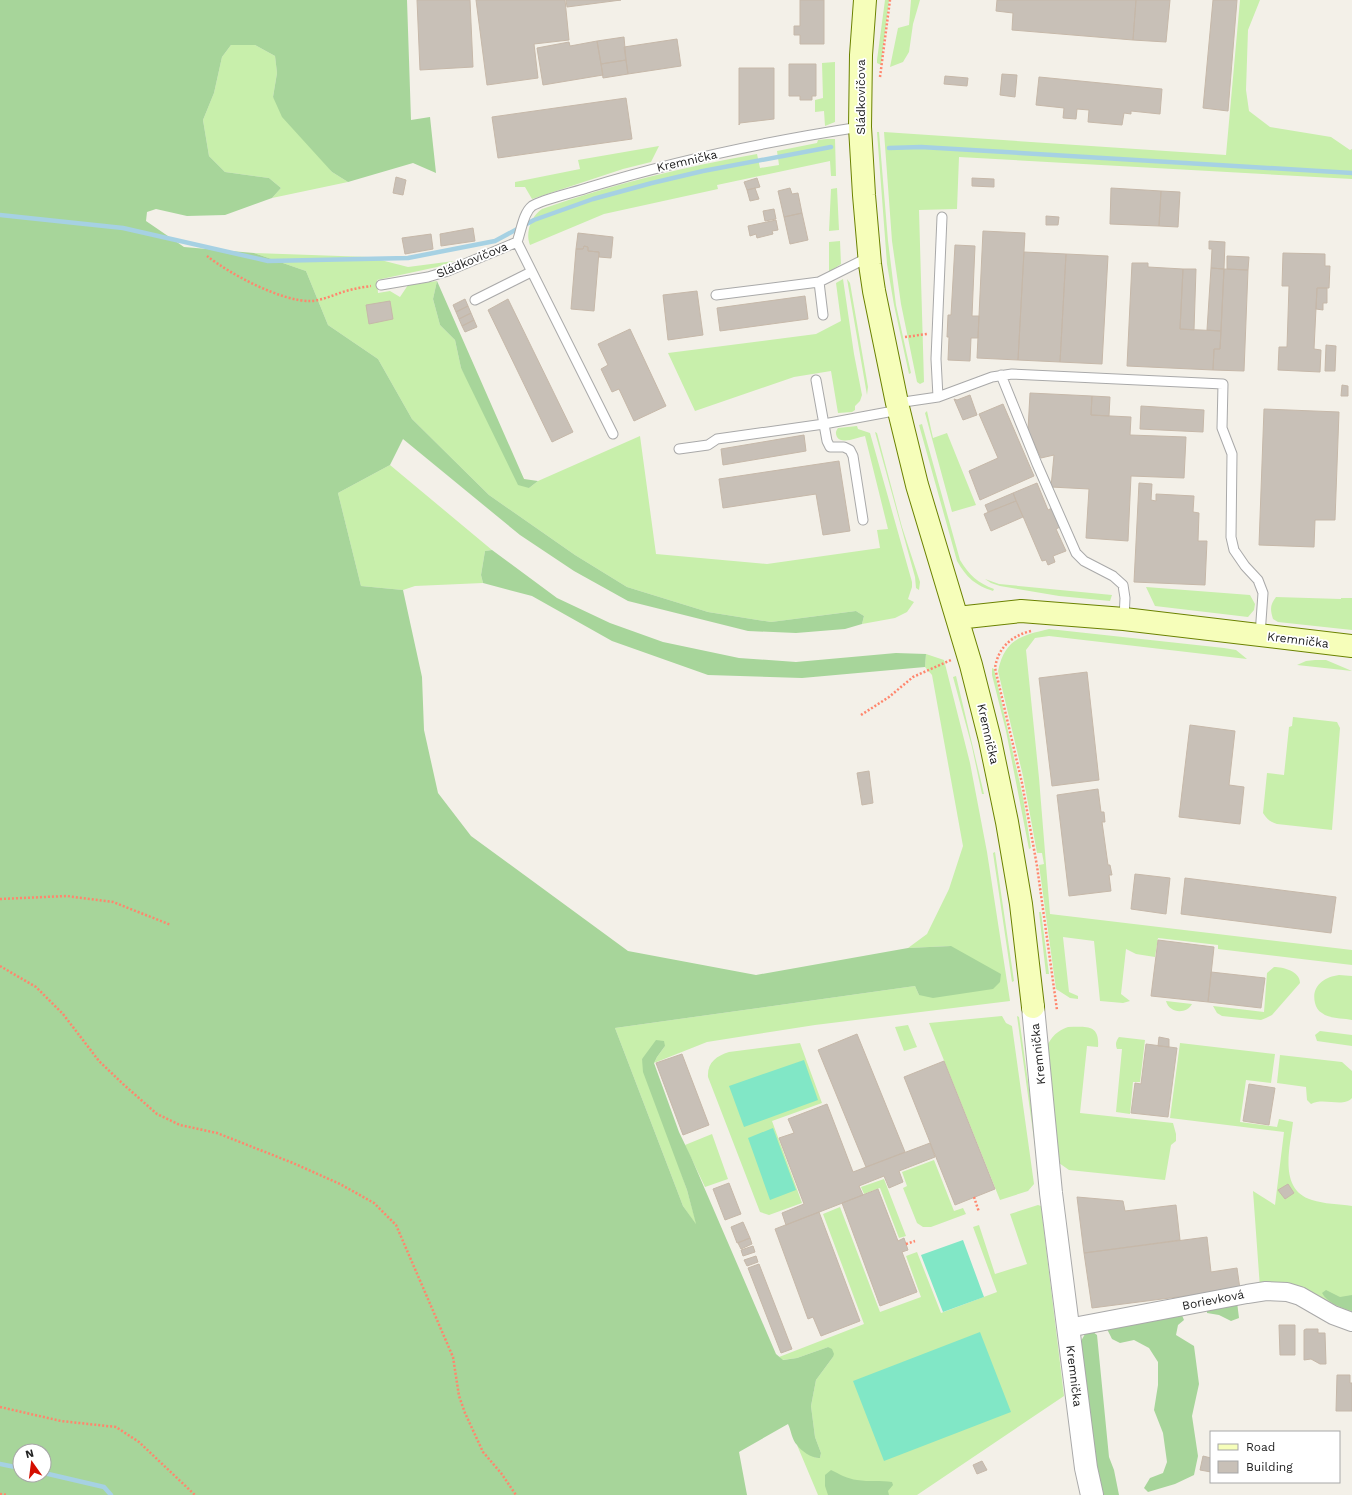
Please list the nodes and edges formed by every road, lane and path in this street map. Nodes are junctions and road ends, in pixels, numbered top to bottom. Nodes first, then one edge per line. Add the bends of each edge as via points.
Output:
1 (865, 0) edge
2 (890, 0) edge
3 (880, 77) dead end
4 (860, 127) junction
5 (864, 195) joint
6 (942, 217) dead end
7 (525, 218) joint
8 (517, 242) junction
9 (207, 256) dead end
10 (870, 258) junction
11 (531, 272) junction
12 (819, 282) junction
13 (382, 285) joint
14 (716, 295) dead end
15 (475, 300) dead end
16 (823, 315) dead end
17 (937, 332) junction
18 (905, 337) dead end
19 (1001, 375) junction
20 (816, 380) dead end
21 (940, 397) junction
22 (898, 407) junction
23 (824, 424) junction
24 (612, 434) dead end
25 (679, 449) dead end
26 (863, 520) dead end
27 (957, 618) junction
28 (1124, 618) junction
29 (1035, 630) dead end
30 (1260, 635) junction
31 (1352, 646) edge
32 (967, 651) junction
33 (996, 659) dead end
34 (861, 715) dead end
35 (0, 899) edge
36 (171, 925) dead end
37 (0, 966) edge
38 (1033, 1007) joint
39 (974, 1197) dead end
40 (979, 1212) dead end
41 (915, 1241) dead end
42 (906, 1244) dead end
43 (1352, 1322) edge
44 (1068, 1328) junction
45 (0, 1407) edge
46 (0, 1494) edge
47 (7, 1495) edge
48 (195, 1495) edge
49 (516, 1495) edge
50 (1092, 1495) edge

1 - 4 main road, Sládkovičova
2 - 3 path
4 - 5 main road, Sládkovičova
4 - 7 lane, Kremnička via 702,156 656,168 533,206 527,211
5 - 10 main road, Kremnička
6 - 17 lane
7 - 8 lane, Sládkovičova
8 - 11 lane
8 - 13 lane, Sládkovičova via 448,271
9 - 13 path via 240,278 299,300 323,299 351,289
10 - 12 lane
10 - 22 main road, Kremnička
11 - 15 lane
11 - 24 lane
12 - 14 lane
12 - 16 lane
17 - 18 path
17 - 21 lane via 936,359
19 - 21 lane
19 - 28 lane via 1076,553 1084,561 1113,576 1123,585
19 - 30 lane via 1223,384 1222,428 1232,454 1231,537 1234,550 1258,580 1263,593
20 - 23 lane
21 - 22 lane
22 - 23 lane
22 - 27 main road, Kremnička via 917,485
23 - 25 lane via 718,439 708,445
23 - 26 lane via 830,447 844,447 850,450 853,456
27 - 28 main road, Kremnička via 1021,611
27 - 32 main road, Kremnička
28 - 30 main road, Kremnička
29 - 33 path via 1022,633 1010,640
30 - 31 main road, Kremnička
32 - 34 path via 947,663 913,677 890,697
32 - 38 main road, Kremnička via 990,740 1007,822 1021,904
35 - 36 path via 67,896 113,902
37 - 49 path via 36,986 63,1014 99,1061 157,1114 180,1125 217,1133 340,1184 374,1203 396,1225 452,1357 459,1396 465,1413 483,1452
38 - 44 street, Kremnička via 1050,1184
39 - 40 path
41 - 42 path
43 - 44 street, Borievková via 1333,1315 1300,1296 1266,1291
44 - 50 street, Kremnička via 1086,1468
45 - 48 path via 61,1422 116,1427 139,1442
46 - 47 path

